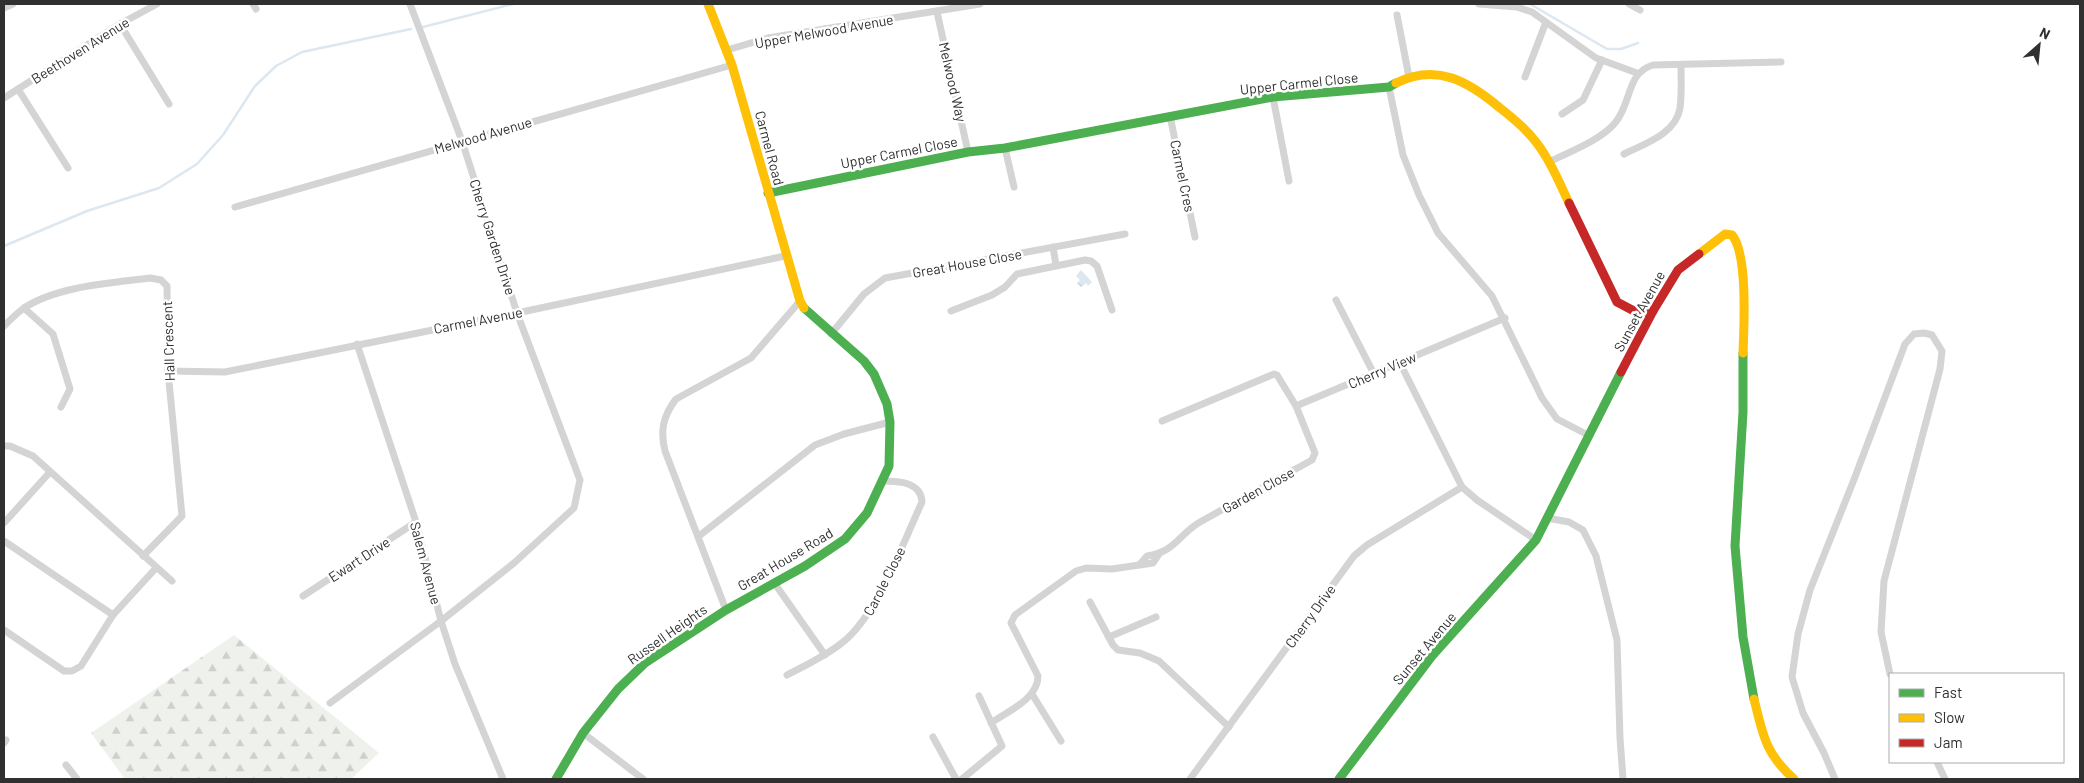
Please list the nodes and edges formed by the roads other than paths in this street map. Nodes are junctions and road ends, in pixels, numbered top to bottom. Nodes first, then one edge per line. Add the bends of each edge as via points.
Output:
1 (13, 4) edge
2 (157, 4) edge
3 (410, 4) edge
4 (708, 4) edge
5 (980, 4) edge
6 (1479, 4) edge
7 (1629, 4) edge
8 (4, 8) edge
9 (1640, 10) dead end
10 (937, 12) junction
11 (1397, 15) dead end
12 (1546, 22) junction
13 (120, 24) junction
14 (727, 50) junction
15 (1602, 60) junction
16 (1781, 62) dead end
17 (732, 65) junction
18 (1681, 65) junction
19 (1637, 73) junction
20 (1409, 77) junction
21 (1525, 78) dead end
22 (1389, 87) junction
23 (18, 89) junction
24 (1273, 97) junction
25 (4, 98) edge
26 (169, 104) dead end
27 (1562, 114) dead end
28 (1170, 116) junction
29 (462, 141) junction
30 (1005, 148) junction
31 (968, 152) junction
32 (1624, 154) dead end
33 (1549, 162) junction
34 (68, 168) dead end
35 (1289, 181) dead end
36 (1014, 187) dead end
37 (768, 193) junction
38 (235, 207) dead end
39 (1125, 234) dead end
40 (1196, 237) dead end
41 (1053, 247) junction
42 (785, 256) junction
43 (1056, 265) junction
44 (1336, 300) dead end
45 (800, 302) junction
46 (24, 308) junction
47 (951, 310) dead end
48 (1112, 310) dead end
49 (1653, 311) junction
50 (517, 313) junction
51 (1504, 318) junction
52 (4, 326) edge
53 (832, 334) junction
54 (357, 344) junction
55 (1400, 363) junction
56 (168, 371) junction
57 (1374, 374) junction
58 (1296, 406) junction
59 (61, 407) dead end
60 (1162, 421) dead end
61 (890, 422) junction
62 (1588, 435) junction
63 (4, 446) edge
64 (50, 472) junction
65 (882, 482) junction
66 (1462, 488) junction
67 (1547, 518) junction
68 (416, 522) junction
69 (4, 523) edge
70 (699, 536) junction
71 (1536, 540) junction
72 (4, 541) edge
73 (143, 556) junction
74 (156, 568) junction
75 (172, 581) dead end
76 (775, 584) junction
77 (303, 596) dead end
78 (1090, 602) dead end
79 (726, 610) junction
80 (114, 615) junction
81 (1156, 617) dead end
82 (441, 621) junction
83 (4, 630) edge
84 (1109, 637) junction
85 (824, 655) junction
86 (1890, 673) edge
87 (787, 675) dead end
88 (1032, 694) junction
89 (979, 696) dead end
90 (330, 703) dead end
91 (991, 723) junction
92 (1229, 727) junction
93 (584, 733) junction
94 (934, 737) dead end
95 (1061, 741) dead end
96 (1937, 763) edge
97 (66, 765) dead end
98 (77, 779) edge
99 (503, 779) edge
100 (556, 779) edge
101 (643, 779) edge
102 (956, 779) edge
103 (962, 779) edge
104 (1190, 779) edge
105 (1339, 779) edge
106 (1624, 779) edge
107 (1794, 779) edge
108 (1835, 779) edge
109 (1945, 779) edge

1 - 8 street
2 - 13 street, Beethoven Avenue
3 - 29 street, Cherry Garden Drive
4 - 14 street, Carmel Road
5 - 10 street, Upper Melwood Avenue
6 - 12 street via 1525,9
7 - 9 street
10 - 14 street, Upper Melwood Avenue via 768,38
10 - 31 street, Melwood Way
11 - 20 street
12 - 15 street
12 - 21 street
13 - 23 street, Beethoven Avenue
13 - 26 street
14 - 17 street, Carmel Road
15 - 19 street
15 - 27 street via 1583,100
16 - 18 street
17 - 29 street, Melwood Avenue
17 - 37 street, Carmel Road
18 - 19 street via 1653,65
18 - 32 street via 1680,110 1673,123 1662,134
19 - 33 street via 1623,113 1614,125
20 - 22 street, Upper Carmel Close
20 - 33 street, Upper Carmel Close via 1426,74 1453,77 1479,90 1516,121
22 - 24 street, Upper Carmel Close
22 - 51 street via 1403,155 1419,195 1438,233 1492,296
23 - 25 street, Beethoven Avenue
23 - 34 street
24 - 28 street, Upper Carmel Close
24 - 35 street
28 - 30 street, Upper Carmel Close
28 - 40 street, Carmel Cres
29 - 38 street, Melwood Avenue
29 - 50 street, Cherry Garden Drive
30 - 31 street, Upper Carmel Close
30 - 36 street
31 - 37 street, Upper Carmel Close
33 - 49 street, Upper Carmel Close via 1617,302 1630,311
37 - 42 street, Carmel Road
39 - 41 street, Great House Close
41 - 43 street
41 - 53 street, Great House Close via 885,278 864,294
42 - 45 street, Carmel Road
42 - 50 street, Carmel Avenue
43 - 47 street via 1017,274 992,296
43 - 48 street via 1085,260 1096,263
44 - 57 street
45 - 53 street, Great House Road
45 - 70 street via 751,358 676,399 668,409 661,436
46 - 52 street, Hall Crescent
46 - 56 street, Hall Crescent via 66,292 142,279 161,280 167,286
46 - 59 street via 53,334 70,390
49 - 62 street, Sunset Avenue
49 - 107 street, Sunset Avenue via 1678,270 1725,234 1738,242 1744,292 1743,402 1735,546 1743,637 1765,744
50 - 54 street, Carmel Avenue
50 - 82 street, Cherry Garden Drive via 580,480 574,508 514,563
51 - 55 street, Cherry View
51 - 62 street via 1542,398 1557,419
53 - 61 street, Great House Road via 864,360 874,374 887,404
54 - 56 street, Carmel Avenue via 225,372
54 - 68 street, Salem Avenue
55 - 57 street, Cherry View
55 - 66 street
56 - 73 street, Hall Crescent via 182,516
57 - 58 street, Cherry View
58 - 60 street via 1274,374
58 - 88 street, Garden Close via 1315,453 1312,460 1191,527 1170,548 1147,556 1140,564 1076,570 1012,618 1012,625 1038,676
61 - 65 street, Great House Road via 888,466
61 - 70 street via 815,445
62 - 67 street, Sunset Avenue
63 - 64 street via 33,456
64 - 69 street
64 - 73 street
65 - 76 street, Great House Road via 856,528
65 - 85 street, Carole Close via 898,481 917,488 922,502 874,604 860,625
66 - 71 street
66 - 92 street, Cherry Drive via 1354,556
67 - 71 street, Sunset Avenue
67 - 106 street via 1569,522 1583,530 1596,556 1617,640
68 - 77 street, Ewart Drive
68 - 82 street, Salem Avenue
70 - 79 street
71 - 105 street, Sunset Avenue via 1432,656
72 - 80 street
73 - 74 street
74 - 75 street
74 - 80 street
76 - 79 street, Great House Road
76 - 85 street
78 - 84 street
79 - 93 street, Russell Heights via 645,662 618,689
80 - 83 street via 81,666 72,671 64,670
81 - 84 street
82 - 90 street, Cherry Garden Drive
82 - 99 street, Salem Avenue via 455,664
84 - 92 street via 1118,650 1140,653 1159,661
85 - 87 street, Carole Close
86 - 108 street via 1881,632 1884,581 1940,369 1942,350 1932,336 1924,333 1914,334 1905,344 1810,590 1798,634 1792,677 1802,713
88 - 91 street
88 - 95 street
89 - 91 street
91 - 103 street via 1002,748
92 - 104 street, Cherry Drive
93 - 100 street, Russell Heights
93 - 101 street
94 - 102 street
96 - 109 street
97 - 98 street

